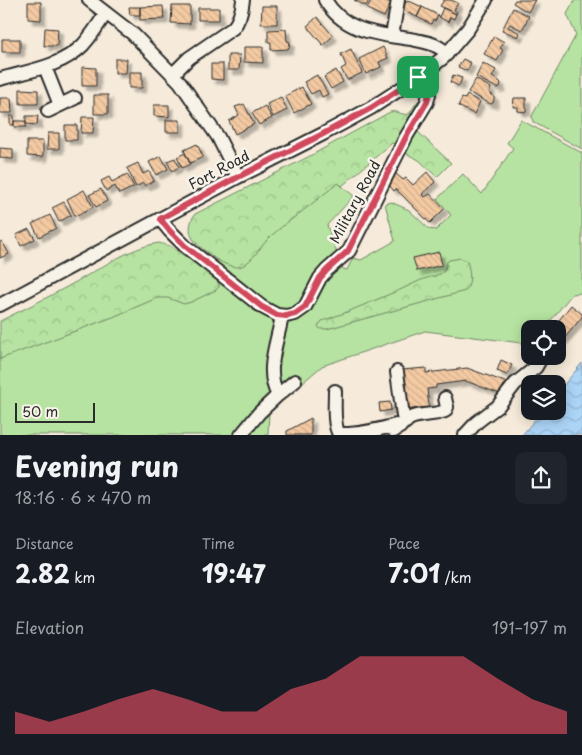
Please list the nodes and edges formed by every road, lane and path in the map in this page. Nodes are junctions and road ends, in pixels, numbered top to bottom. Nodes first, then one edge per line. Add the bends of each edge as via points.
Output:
1 (89, 0) edge
2 (243, 0) edge
3 (325, 0) edge
4 (398, 0) edge
5 (486, 0) edge
6 (106, 13) junction
7 (392, 36) junction
8 (447, 54) junction
9 (45, 67) junction
10 (173, 74) junction
11 (418, 77) junction
12 (0, 79) edge
13 (75, 98) dead end
14 (60, 105) junction
15 (48, 111) dead end
16 (238, 177) junction
17 (160, 219) junction
18 (0, 305) edge
19 (282, 316) junction
20 (537, 365) edge
21 (397, 372) dead end
22 (295, 381) dead end
23 (335, 391) dead end
24 (278, 395) junction
25 (445, 398) dead end
26 (398, 430) edge
27 (240, 435) edge
28 (465, 435) edge

1 - 6 street
2 - 10 street via 240,16 233,28 189,58
3 - 7 street via 351,26
4 - 7 street
5 - 8 street, Fort Road
6 - 9 street via 76,51
6 - 10 street via 133,34
7 - 8 street via 428,42
8 - 11 street, Fort Road
9 - 12 street
9 - 14 street
10 - 16 street via 218,137
11 - 16 street, Fort Road via 371,108
11 - 19 street, Military Road via 428,90 428,99 351,246 323,274 302,309 291,316
13 - 14 street
14 - 15 street
16 - 17 street, Fort Road
17 - 18 street, Fort Road
17 - 19 street via 185,246 266,310
19 - 24 street via 272,370
20 - 28 street
21 - 26 street via 403,416
22 - 24 street
23 - 26 street via 338,434 369,432 395,425 398,425
24 - 27 street
25 - 26 street via 445,411 414,417

